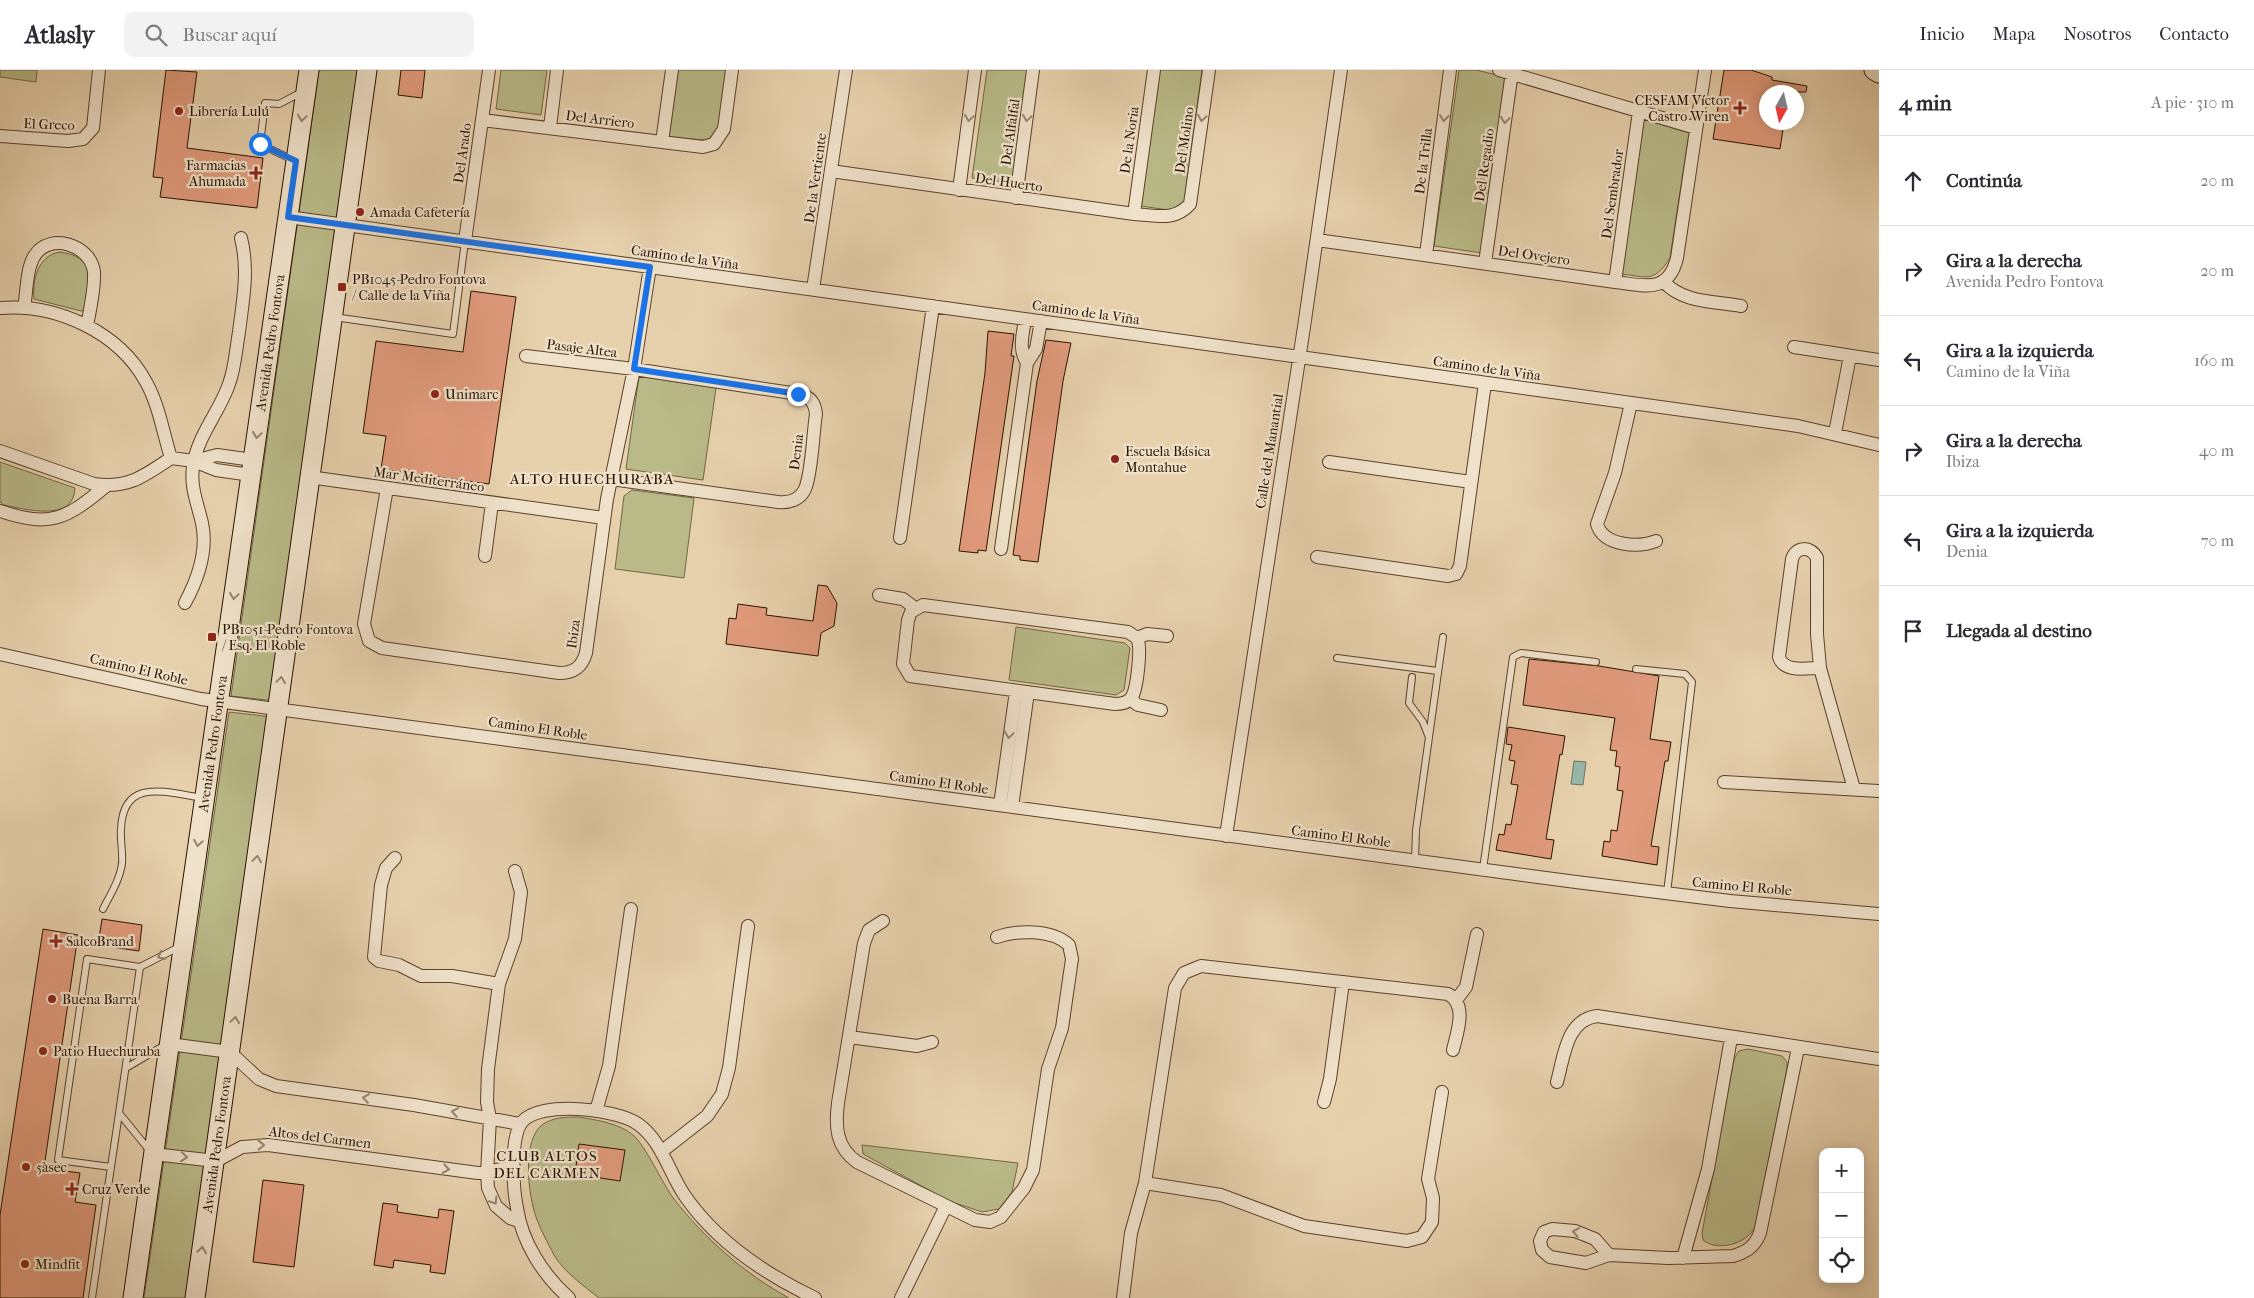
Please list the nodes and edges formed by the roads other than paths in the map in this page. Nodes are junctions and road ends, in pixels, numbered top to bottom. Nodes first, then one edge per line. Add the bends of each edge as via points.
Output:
1 (99, 70) edge
2 (367, 70) edge
3 (489, 70) edge
4 (557, 70) edge
5 (672, 70) edge
6 (732, 70) edge
7 (846, 70) edge
8 (975, 70) edge
9 (1034, 70) edge
10 (1154, 70) edge
11 (1209, 70) edge
12 (1340, 70) edge
13 (1450, 70) edge
14 (1704, 70) edge
15 (1874, 70) edge
16 (1506, 71) edge
17 (1879, 74) edge
18 (307, 76) edge
19 (1639, 111) junction
20 (482, 120) junction
21 (550, 127) junction
22 (1696, 128) junction
23 (0, 136) edge
24 (662, 142) junction
25 (296, 161) junction
26 (831, 171) junction
27 (959, 190) junction
28 (1016, 198) junction
29 (1183, 212) joint
30 (1134, 214) junction
31 (288, 217) junction
32 (346, 224) junction
33 (241, 238) dead end
34 (1317, 240) junction
35 (465, 241) junction
36 (1426, 255) junction
37 (1485, 263) junction
38 (650, 267) junction
39 (1614, 282) junction
40 (1664, 282) junction
41 (813, 290) junction
42 (934, 306) junction
43 (1741, 306) dead end
44 (0, 308) edge
45 (24, 308) junction
46 (332, 317) junction
47 (1026, 319) junction
48 (1041, 321) junction
49 (87, 326) junction
50 (1794, 347) dead end
51 (526, 356) dead end
52 (1850, 356) junction
53 (1299, 357) junction
54 (1879, 360) edge
55 (1027, 363) junction
56 (634, 369) junction
57 (1485, 383) junction
58 (1631, 403) junction
59 (1834, 433) junction
60 (1879, 444) edge
61 (0, 451) edge
62 (171, 458) junction
63 (194, 461) junction
64 (1329, 462) dead end
65 (252, 468) junction
66 (309, 477) junction
67 (611, 479) junction
68 (1471, 482) junction
69 (106, 486) junction
70 (387, 488) junction
71 (492, 503) junction
72 (0, 511) edge
73 (604, 518) junction
74 (900, 538) dead end
75 (1656, 541) dead end
76 (1001, 549) dead end
77 (485, 556) dead end
78 (1317, 557) dead end
79 (878, 595) dead end
80 (185, 603) dead end
81 (915, 608) junction
82 (1167, 636) dead end
83 (1443, 637) dead end
84 (1137, 638) junction
85 (0, 654) edge
86 (1337, 658) dead end
87 (1596, 662) dead end
88 (1820, 668) junction
89 (1636, 669) dead end
90 (1438, 672) junction
91 (1412, 677) dead end
92 (1022, 692) junction
93 (1130, 699) junction
94 (219, 701) junction
95 (278, 709) junction
96 (1160, 710) dead end
97 (1430, 738) junction
98 (1724, 782) dead end
99 (1854, 788) junction
100 (1879, 791) edge
101 (204, 798) junction
102 (1006, 806) junction
103 (1226, 836) junction
104 (395, 858) dead end
105 (1415, 860) junction
106 (1484, 869) junction
107 (515, 871) dead end
108 (1667, 894) junction
109 (103, 909) dead end
110 (631, 909) dead end
111 (1879, 914) edge
112 (882, 921) dead end
113 (748, 926) dead end
114 (1477, 934) dead end
115 (997, 937) dead end
116 (182, 945) junction
117 (140, 967) junction
118 (1342, 982) junction
119 (499, 984) junction
120 (1456, 1000) junction
121 (849, 1037) junction
122 (1730, 1038) junction
123 (932, 1042) dead end
124 (169, 1044) junction
125 (1798, 1048) junction
126 (1453, 1050) dead end
127 (230, 1052) junction
128 (1879, 1059) edge
129 (126, 1068) junction
130 (1557, 1082) dead end
131 (1442, 1092) dead end
132 (1324, 1102) dead end
133 (596, 1111) junction
134 (119, 1113) junction
135 (490, 1119) junction
136 (520, 1124) junction
137 (661, 1152) junction
138 (153, 1154) junction
139 (216, 1161) junction
140 (111, 1167) junction
141 (514, 1167) junction
142 (487, 1173) junction
143 (1145, 1183) junction
144 (946, 1206) junction
145 (519, 1221) junction
146 (1609, 1255) junction
147 (1683, 1258) junction
148 (92, 1298) edge
149 (133, 1298) edge
150 (195, 1298) edge
151 (569, 1298) edge
152 (815, 1298) edge
153 (901, 1298) edge
154 (1124, 1298) edge

1 - 23 street, El Greco via 93,128 83,139 68,141
2 - 32 street, Avenida Pedro Fontova
3 - 20 street, Del Arado
4 - 21 street
5 - 24 street
6 - 24 street, Del Arriero via 724,129 714,144 703,147
7 - 26 street, De la Vertiente
8 -> 27 street
9 -> 28 street, Del Alfalfal
10 - 30 street, De la Noria
11 -> 29 street, Del Molino via 1190,204
12 - 34 street, Calle del Manantial
13 -> 36 street, De la Trilla
14 - 22 street
15 - 17 street
16 - 19 street
16 -> 37 street, Del Regadio
18 -> 25 street, Avenida Pedro Fontova
18 - 25 lane via 279,104 265,103 260,144
19 - 22 street
19 - 39 street, Del Sembrador
20 - 21 street, Del Arriero
20 - 35 street, Del Arado
21 - 24 street, Del Arriero
22 - 40 street via 1677,258 1672,273
25 - 31 street, Avenida Pedro Fontova
26 - 27 street, Del Huerto
26 - 41 street, De la Vertiente
27 - 28 street, Del Huerto
28 - 30 street, Del Huerto
29 - 30 street, Del Huerto via 1175,216
31 - 32 street, Camino de la Viña
31 -> 65 street, Avenida Pedro Fontova
32 - 35 street, Camino de la Viña
32 - 46 street, Avenida Pedro Fontova
33 - 63 street via 246,270 233,374
34 - 36 street, Del Ovejero
34 - 53 street, Calle del Manantial
35 - 38 street, Camino de la Viña
35 - 46 lane via 453,334
36 - 37 street, Del Ovejero
37 - 39 street, Del Ovejero
38 - 41 street, Camino de la Viña
38 - 56 street, Ibiza
39 - 40 street, Del Ovejero via 1647,286
40 - 43 street via 1675,293 1685,297
41 - 42 street, Camino de la Viña
42 - 47 street, Camino de la Viña
42 - 74 street
44 - 45 street
45 - 49 street via 56,314
45 - 49 street via 35,255 53,243 70,245 85,254 94,272
46 - 66 street, Avenida Pedro Fontova
47 - 48 street, Camino de la Viña
47 - 55 street via 1021,344
48 - 53 street, Camino de la Viña
48 - 55 street via 1036,349
49 - 62 street via 116,345 139,369 153,395
50 - 52 street
51 - 56 street, Pasaje Altea
52 - 54 street
52 - 59 street
53 - 57 street, Camino de la Viña
53 - 103 street, Calle del Manantial
55 - 76 street
56 - 67 street, Ibiza
56 - 67 street, Denia via 808,397 816,414 807,482 798,498 785,503
57 - 58 street, Camino de la Viña
57 - 68 street
58 - 59 street, Camino de la Viña
58 - 75 street via 1616,473 1597,524 1601,535 1611,541 1639,545
59 - 60 street, Camino de la Viña
61 - 69 street
62 - 63 street
62 - 69 street via 133,482
63 - 65 street via 218,455
63 - 80 street via 193,485 204,548 198,575
64 - 68 street
65 -> 94 street, Avenida Pedro Fontova
66 - 70 street, Mar Mediterráneo
95 -> 66 street, Avenida Pedro Fontova
67 - 73 street, Ibiza
68 - 78 street via 1460,566 1452,576
69 - 72 street via 76,510 54,519 35,520
70 - 71 street, Mar Mediterráneo
70 - 73 street, Ibiza via 364,624 369,641 382,648 559,673 576,670 586,653
71 - 73 street, Mar Mediterráneo
71 - 77 street
79 - 81 street via 903,599
81 - 84 street via 927,606 1128,632
81 - 92 street via 908,620 902,664 906,673 914,677
82 - 84 street via 1147,634
83 - 90 lane
84 - 93 street via 1140,648
85 - 94 street, Camino El Roble
86 - 90 lane
87 - 106 lane via 1521,653 1513,657
88 - 88 street via 1787,668 1779,657 1792,560 1796,552 1803,549 1812,551 1817,558
88 - 99 street
89 - 108 lane via 1685,674 1692,682
90 - 97 lane
91 - 97 lane via 1409,703
92 - 93 street via 1114,704
92 - 102 street
93 - 96 street via 1138,705
94 - 95 street, Camino El Roble
94 - 101 street, Avenida Pedro Fontova
95 - 102 street, Camino El Roble
127 -> 95 street, Avenida Pedro Fontova
97 - 105 lane via 1416,830
98 - 99 street
99 - 100 street
101 - 109 lane via 152,791 128,800 122,811 120,872
101 -> 116 street, Avenida Pedro Fontova
102 - 103 street, Camino El Roble
103 - 105 street, Camino El Roble
104 - 119 street via 383,876 374,957 379,961 399,964 421,976 452,976
105 - 106 street, Camino El Roble
106 - 108 street, Camino El Roble
107 - 119 street via 521,892 515,940
108 - 111 street, Camino El Roble
110 - 133 street via 609,1066
112 - 121 street via 865,936
113 - 137 street via 729,1068 722,1094 707,1116
114 - 120 street via 1466,987
115 - 144 street via 1022,932 1057,937 1069,944 1072,960 1062,1028 1048,1069 1035,1160 1024,1188 1002,1217 990,1222 980,1222
116 -> 117 lane
116 - 124 street, Avenida Pedro Fontova
117 - 129 lane
117 - 140 lane via 87,959 73,1054 58,1160
118 - 120 street via 1443,993
118 - 132 street
118 - 143 street via 1201,966 1184,972 1175,988
119 - 135 street via 488,1069
120 - 126 street via 1460,1010
121 - 123 street via 917,1046
121 - 144 street via 836,1118 842,1147 857,1162
122 - 125 street
122 - 130 street via 1591,1017 1574,1027
122 - 147 street via 1708,1169
124 - 127 street
124 - 129 lane
124 - 138 street, Avenida Pedro Fontova
125 - 128 street
125 - 147 street via 1758,1239 1749,1249 1733,1256
135 -> 127 street via 276,1086 251,1073
127 - 139 street, Avenida Pedro Fontova
129 - 134 lane
131 - 143 street via 1428,1179 1434,1198 1432,1222 1427,1233 1418,1239 1407,1241 1304,1226 1221,1195
133 - 136 street via 544,1112
133 - 137 street via 632,1120
134 - 138 lane
134 - 140 lane
135 - 136 street
135 - 142 street
136 - 141 street
137 - 152 street via 681,1190 706,1221 766,1271
138 -> 139 street
138 - 149 street, Avenida Pedro Fontova
139 -> 142 street, Altos del Carmen via 242,1146 268,1145
150 -> 139 street, Avenida Pedro Fontova
140 - 148 lane
141 - 142 street, Altos del Carmen
141 - 145 street
142 -> 145 street via 488,1188 496,1206
143 - 154 street via 1131,1232
144 - 153 street
145 - 151 street via 533,1253
146 -> 146 street via 1595,1239 1575,1231 1552,1229 1544,1232 1540,1241 1542,1250 1555,1258 1586,1263
146 - 147 street

